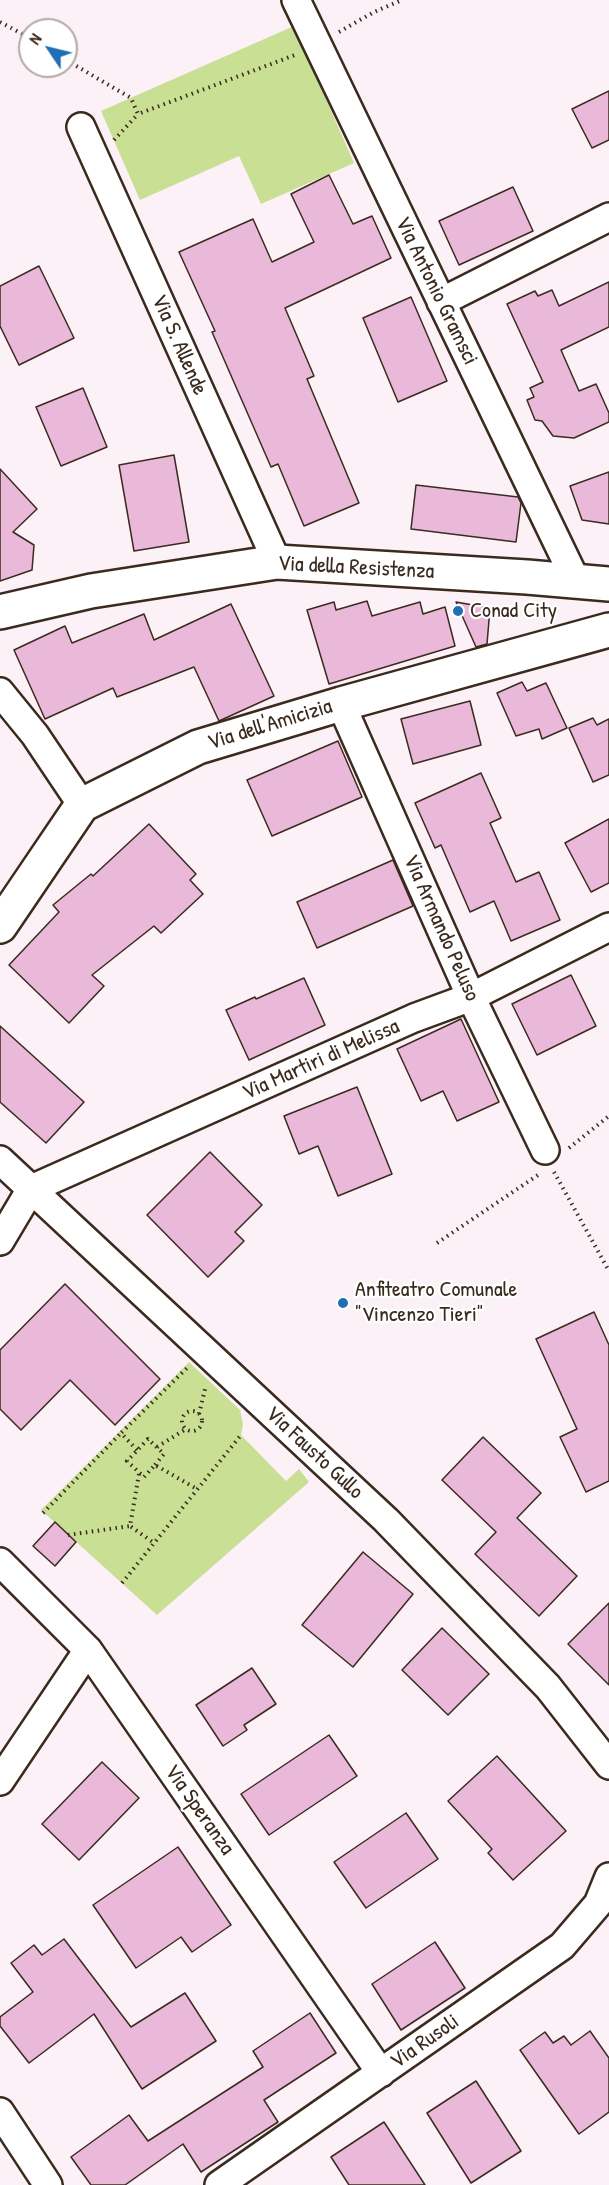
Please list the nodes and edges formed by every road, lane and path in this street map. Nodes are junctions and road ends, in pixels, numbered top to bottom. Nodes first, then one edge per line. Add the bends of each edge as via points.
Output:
1 (296, 0) edge
2 (402, 0) edge
3 (0, 22) edge
4 (18, 32) edge
5 (317, 44) junction
6 (78, 67) edge
7 (138, 114) junction
8 (81, 128) dead end
9 (114, 140) dead end
10 (609, 217) edge
11 (441, 302) junction
12 (277, 562) junction
13 (576, 581) junction
14 (609, 584) edge
15 (0, 612) edge
16 (606, 638) edge
17 (0, 692) edge
18 (340, 704) junction
19 (82, 805) junction
20 (0, 926) edge
21 (609, 927) edge
22 (471, 997) junction
23 (609, 1116) edge
24 (551, 1158) junction
25 (0, 1160) edge
26 (559, 1180) dead end
27 (31, 1189) junction
28 (0, 1241) edge
29 (437, 1243) dead end
30 (609, 1271) edge
31 (191, 1364) dead end
32 (208, 1380) dead end
33 (199, 1414) junction
34 (186, 1430) junction
35 (121, 1433) junction
36 (241, 1435) dead end
37 (157, 1447) junction
38 (137, 1450) junction
39 (155, 1465) junction
40 (140, 1473) junction
41 (197, 1489) junction
42 (43, 1513) dead end
43 (130, 1526) junction
44 (68, 1535) dead end
45 (154, 1543) junction
46 (0, 1562) edge
47 (122, 1583) dead end
48 (88, 1650) junction
49 (609, 1765) edge
50 (0, 1780) edge
51 (609, 1877) edge
52 (381, 2073) junction
53 (0, 2112) edge
54 (48, 2185) edge
55 (219, 2185) edge

1 - 5 street, Via Antonio Gramsci
2 - 5 path
3 - 4 path
5 - 7 path
5 - 11 street, Via Antonio Gramsci
6 - 7 path via 131,98
7 - 9 path
8 - 12 street, Via S. Allende
10 - 11 street
11 - 13 street, Via Antonio Gramsci
12 - 13 street, Via della Resistenza
12 - 15 street, Via della Resistenza via 91,591
13 - 14 street, Via della Resistenza
16 - 18 street, Via dell'Amicizia
17 - 19 street via 35,735
18 - 19 street, Via dell'Amicizia via 198,747
18 - 22 street, Via Armando Peluso
19 - 20 street, Via dell'Amicizia
21 - 22 street, Via Martiri di Melissa
22 - 24 street, Via Armando Peluso
22 - 27 street, Via Martiri di Melissa via 414,1018
23 - 24 path
24 - 29 path
25 - 27 street, Via Fausto Gullo
26 - 30 path
27 - 28 street
27 - 49 street, Via Fausto Gullo via 386,1520 548,1687
31 - 35 path
32 - 33 path
33 - 34 path via 201,1426 192,1432
33 - 34 path via 190,1411 184,1415 182,1424
34 - 37 path
35 - 38 path
35 - 42 path
36 - 41 path
37 - 38 path via 147,1439
37 - 39 path via 164,1454
38 - 40 path via 127,1461
39 - 40 path via 144,1476
39 - 41 path
40 - 43 path
41 - 45 path
43 - 44 path
43 - 45 path
45 - 47 path
46 - 48 street, Via Speranza
48 - 50 street
48 - 52 street, Via Speranza
51 - 52 street, Via Rusoli via 598,1904 562,1946
52 - 55 street, Via Rusoli
53 - 54 street

